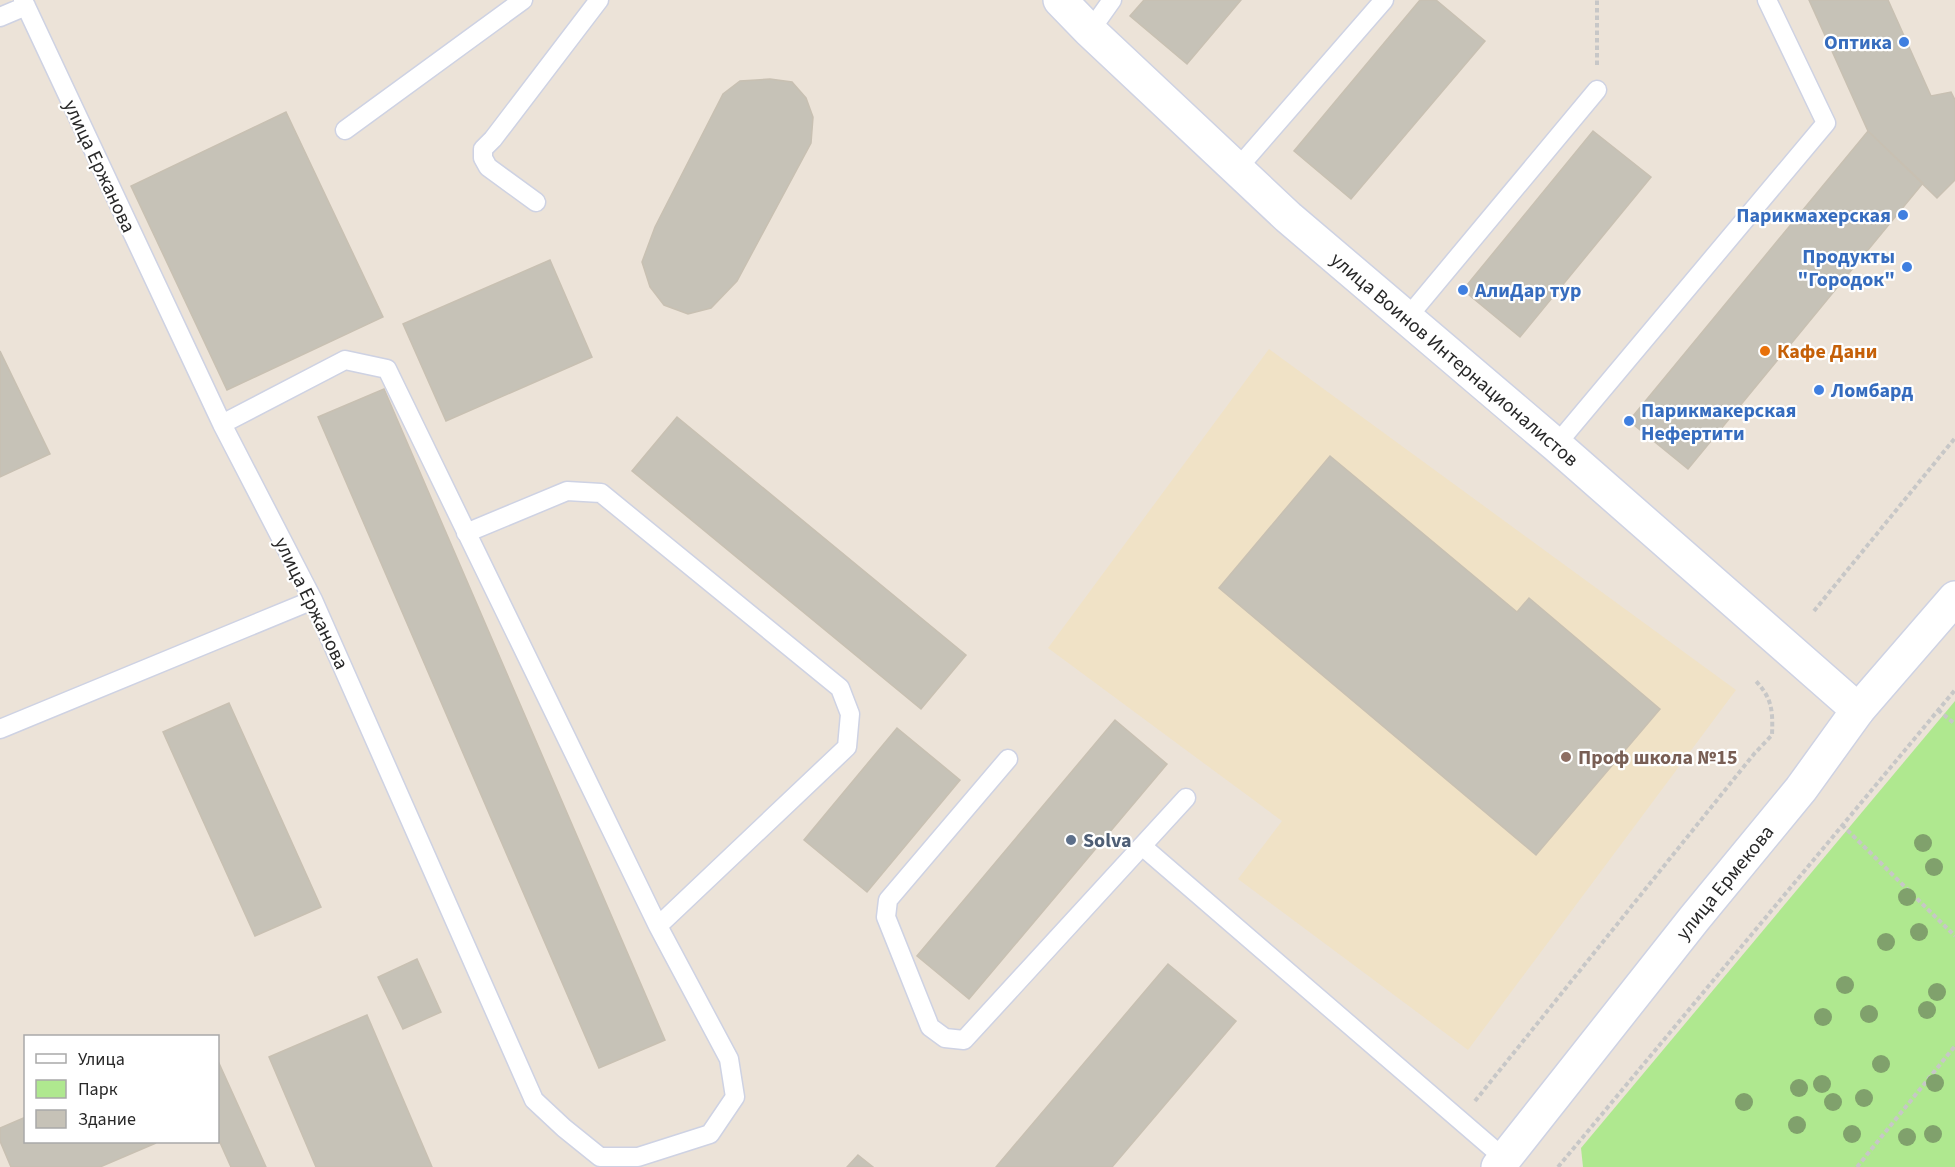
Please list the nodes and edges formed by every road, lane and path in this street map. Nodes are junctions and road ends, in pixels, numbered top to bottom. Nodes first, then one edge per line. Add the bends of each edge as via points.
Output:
1 (523, 0) edge
2 (599, 0) edge
3 (1060, 0) edge
4 (1112, 0) edge
5 (1384, 0) edge
6 (1597, 0) edge
7 (1767, 0) edge
8 (25, 3) edge
9 (0, 17) edge
10 (1090, 32) junction
11 (1597, 90) joint
12 (345, 130) dead end
13 (1237, 169) junction
14 (536, 202) dead end
15 (1407, 318) junction
16 (222, 424) junction
17 (1955, 438) edge
18 (1556, 445) junction
19 (466, 532) junction
20 (1955, 598) edge
21 (313, 600) junction
22 (1814, 611) dead end
23 (1755, 680) dead end
24 (1955, 690) edge
25 (1858, 710) junction
26 (1938, 710) junction
27 (1955, 724) edge
28 (0, 729) edge
29 (1008, 759) dead end
30 (1186, 798) dead end
31 (1842, 825) junction
32 (1142, 846) junction
33 (658, 926) junction
34 (1955, 936) edge
35 (1955, 1046) edge
36 (1460, 1120) junction
37 (1502, 1164) edge
38 (1558, 1167) edge
39 (1857, 1167) edge

1 - 12 lane
2 - 14 lane via 483,149 488,167
3 - 10 main road, улица Воинов Интернационалистов
4 - 10 lane
5 - 13 lane
6 - 11 path
7 - 18 lane via 1826,123
8 - 9 lane
8 - 16 lane, улица Ержанова
10 - 13 main road, улица Воинов Интернационалистов
11 - 15 lane
13 - 15 main road, улица Воинов Интернационалистов
15 - 18 main road, улица Воинов Интернационалистов
16 - 19 lane, улица Ержанова via 345,360 387,369
16 - 21 lane, улица Ержанова
17 - 22 path
18 - 25 main road, улица Воинов Интернационалистов
19 - 33 lane, улица Ержанова
19 - 33 lane via 567,491 602,493 840,688 850,714 847,747
20 - 25 main road, улица Ермекова
21 - 28 lane
21 - 33 lane, улица Ержанова via 534,1100 600,1157 638,1157 710,1134 735,1097 729,1059
23 - 36 path via 1767,693 1773,715 1772,735
24 - 26 path
25 - 37 main road, улица Ермекова via 1801,789
26 - 27 path
26 - 31 path
29 - 32 lane via 888,900 886,916 930,1027 945,1038 964,1040
30 - 32 lane
31 - 34 path
31 - 38 path
32 - 36 lane
35 - 39 path
36 - 37 lane

